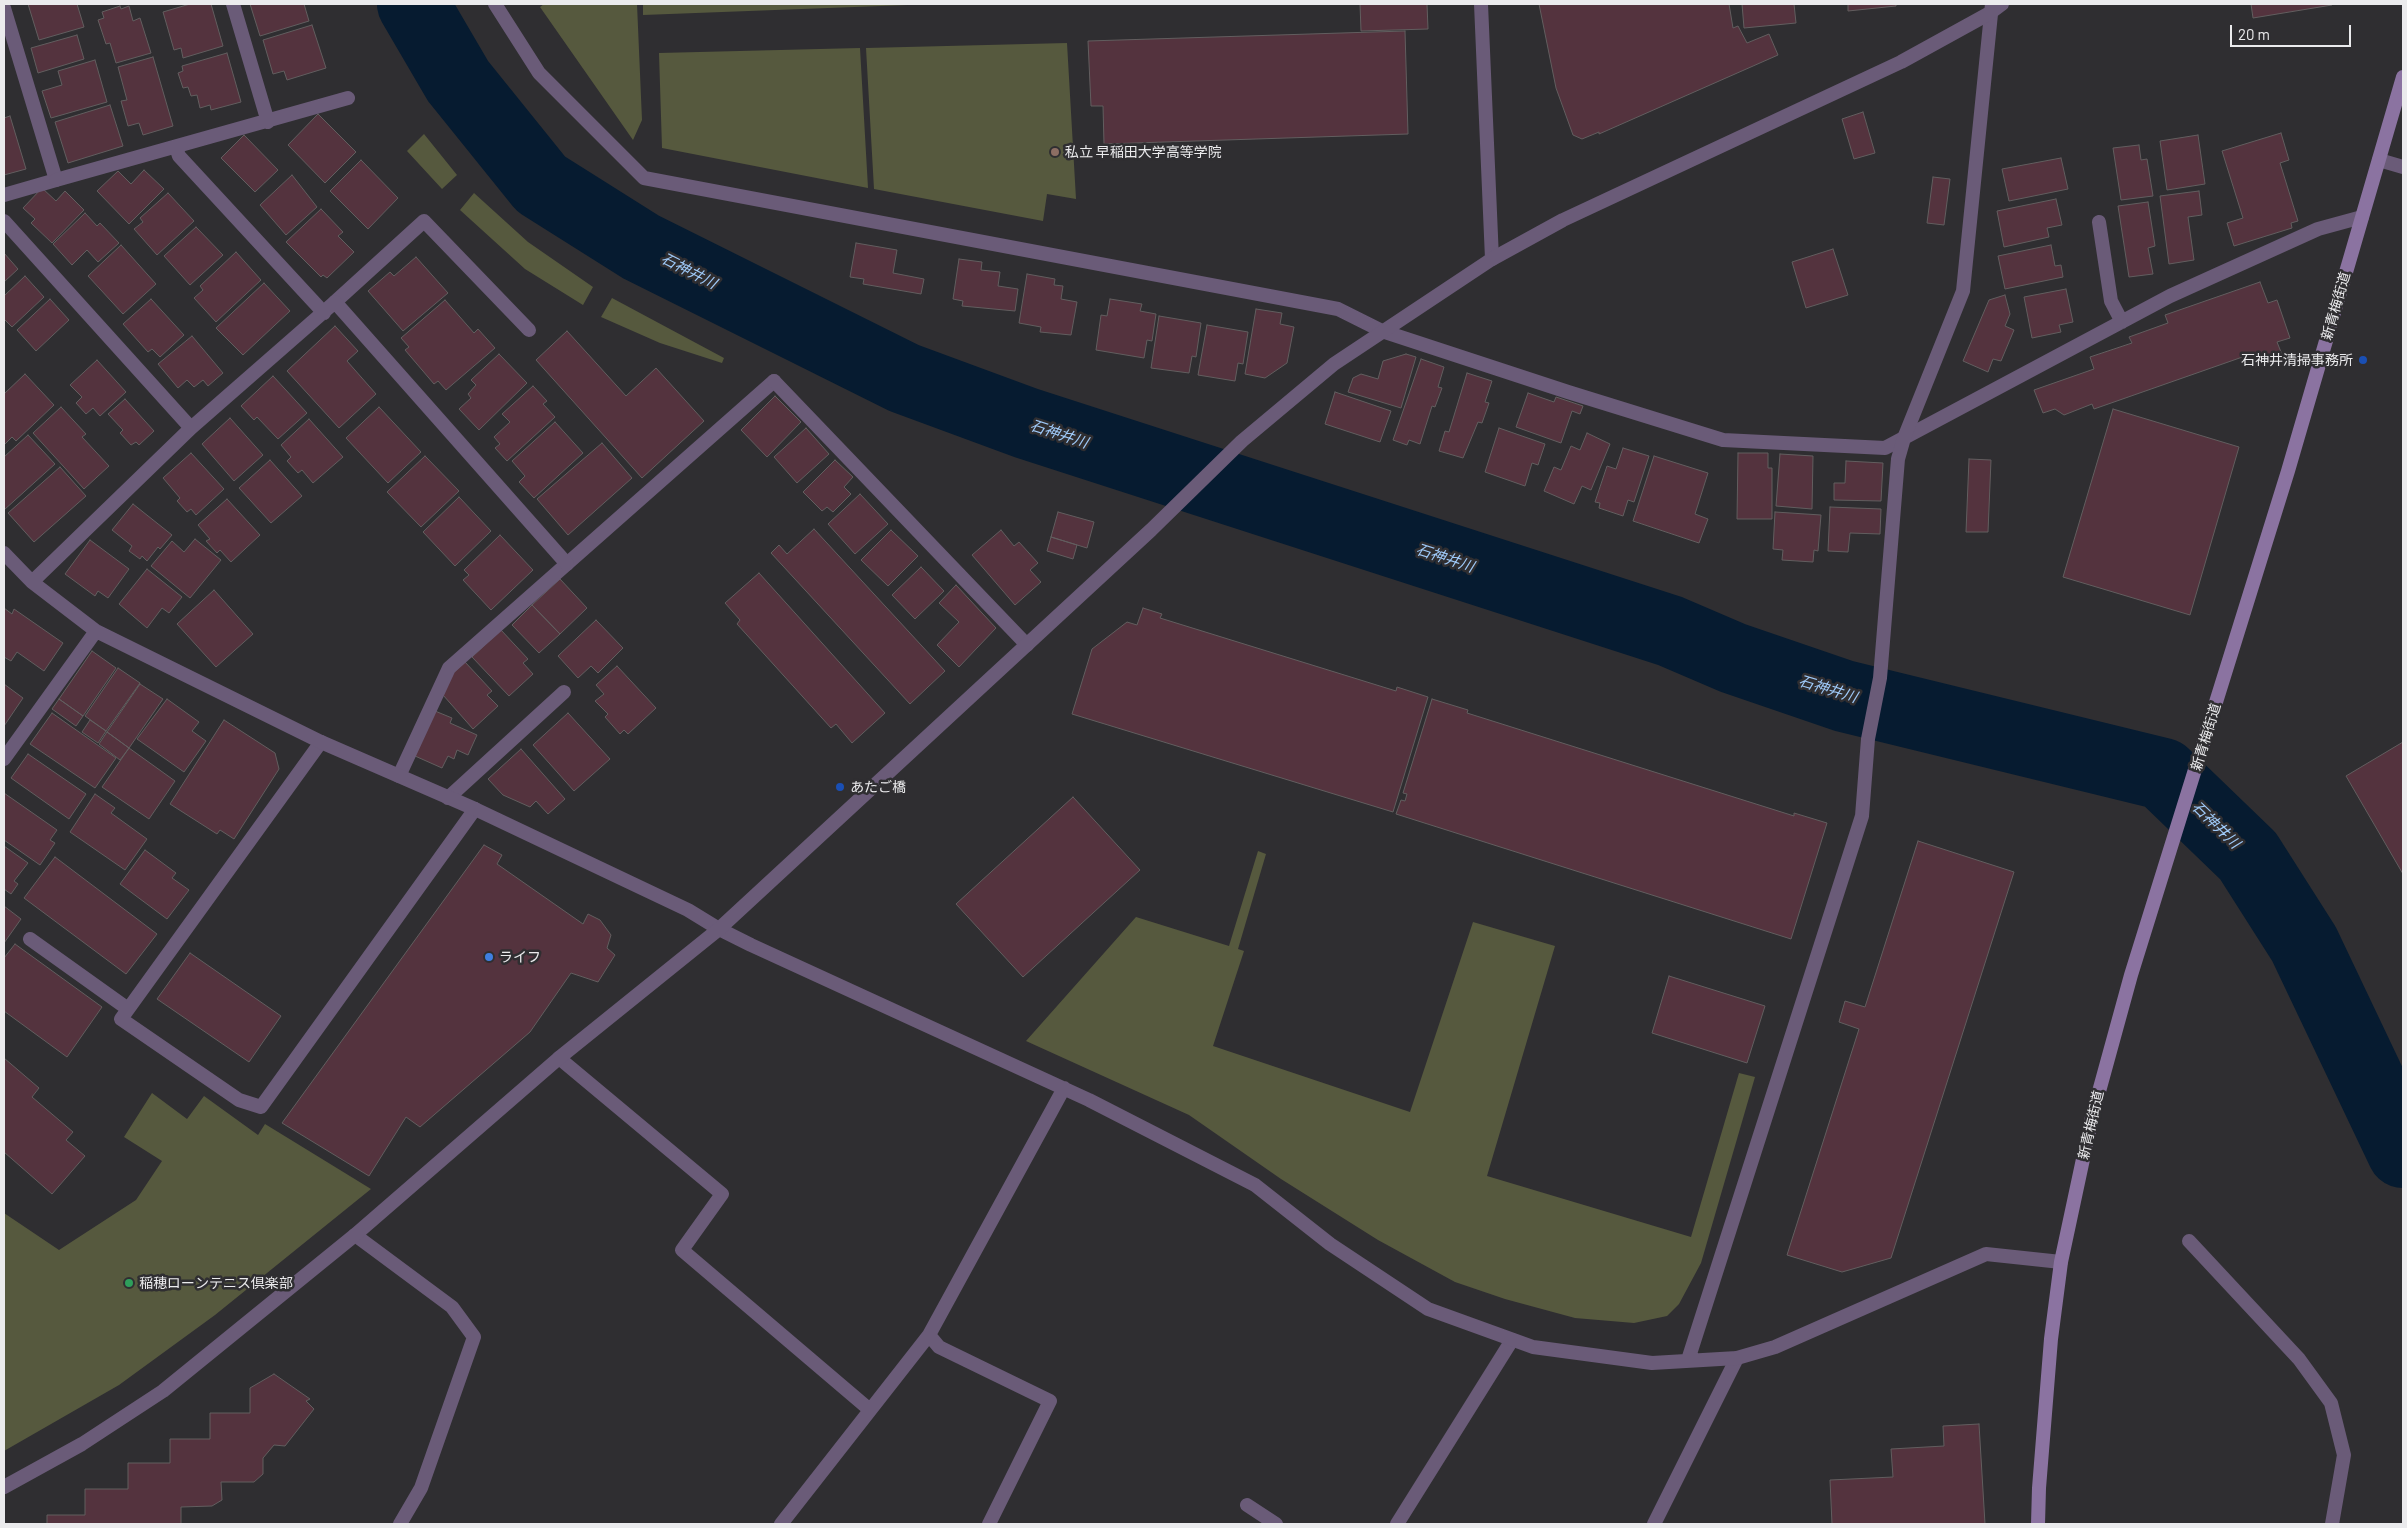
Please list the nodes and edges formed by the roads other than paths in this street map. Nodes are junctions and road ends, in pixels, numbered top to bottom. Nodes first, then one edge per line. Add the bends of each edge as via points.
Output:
1 (232, 4) edge
2 (495, 4) edge
3 (1481, 4) edge
4 (2002, 4) edge
5 (4, 8) edge
6 (1991, 8) edge
7 (2403, 77) edge
8 (348, 98) dead end
9 (268, 122) junction
10 (176, 148) junction
11 (2379, 160) junction
12 (2403, 167) edge
13 (56, 180) junction
14 (4, 195) edge
15 (2362, 217) junction
16 (4, 221) edge
17 (2099, 222) dead end
18 (1492, 259) junction
19 (334, 302) junction
20 (324, 313) junction
21 (2122, 322) junction
22 (529, 330) dead end
23 (1382, 331) junction
24 (191, 428) junction
25 (1904, 438) junction
26 (4, 552) edge
27 (567, 564) junction
28 (32, 582) junction
29 (96, 630) junction
30 (1027, 645) junction
31 (564, 692) dead end
32 (321, 742) junction
33 (4, 759) edge
34 (399, 776) junction
35 (448, 798) junction
36 (475, 809) junction
37 (719, 929) junction
38 (30, 939) dead end
39 (128, 1009) junction
40 (559, 1058) junction
41 (1064, 1088) junction
42 (355, 1235) junction
43 (2189, 1241) dead end
44 (2061, 1262) junction
45 (929, 1335) junction
46 (1512, 1340) junction
47 (1737, 1358) junction
48 (1688, 1360) junction
49 (870, 1410) junction
50 (4, 1487) edge
51 (1247, 1505) dead end
52 (400, 1524) edge
53 (781, 1524) edge
54 (989, 1524) edge
55 (1276, 1524) edge
56 (1397, 1524) edge
57 (1654, 1524) edge
58 (2038, 1524) edge
59 (2332, 1524) edge

1 - 9 street
2 - 23 street via 539,73 644,178 1338,309
3 - 18 street
4 - 6 street
5 - 13 street
6 - 18 street via 1901,62 1563,220
6 - 25 street via 1964,290
7 - 11 main road, 新青梅街道
8 - 9 street
9 - 10 street
10 - 13 street
10 - 20 street via 179,156
11 - 12 street
11 - 15 main road, 新青梅街道
13 - 14 street
15 - 21 street via 2318,229 2170,296
15 - 44 main road, 新青梅街道 via 2224,681 2131,975 2092,1117
16 - 24 street
17 - 21 street via 2111,301
18 - 23 street
19 - 20 street
19 - 22 street via 424,221
19 - 27 street
20 - 24 street
21 - 25 street
23 - 25 street via 1723,440 1885,448
23 - 30 street via 1286,402
24 - 28 street
25 - 48 street via 1898,459 1880,678 1868,739 1862,816
26 - 28 street
27 - 30 street via 774,381
27 - 34 street via 449,668
28 - 29 street
29 - 32 street
29 - 33 street
30 - 37 street
31 - 35 street
32 - 34 street
32 - 39 street
34 - 35 street
35 - 36 street
36 - 37 street via 688,910
36 - 39 street via 261,1107 240,1100 121,1019
37 - 40 street
37 - 41 street
38 - 39 street
40 - 42 street
40 - 49 street via 722,1194 682,1250
41 - 45 street
41 - 46 street via 1255,1184 1330,1244 1428,1308
42 - 50 street via 163,1391 82,1444
42 - 52 street via 452,1307 474,1337 421,1488
43 - 59 street via 2299,1359 2331,1403 2344,1455
44 - 47 street via 1986,1254 1775,1348
44 - 58 main road, 新青梅街道 via 2051,1339
45 - 49 street
45 - 54 street via 939,1347 1050,1401
46 - 48 street via 1533,1347 1652,1363
46 - 56 street
47 - 48 street
47 - 57 street
49 - 53 street
51 - 55 street

